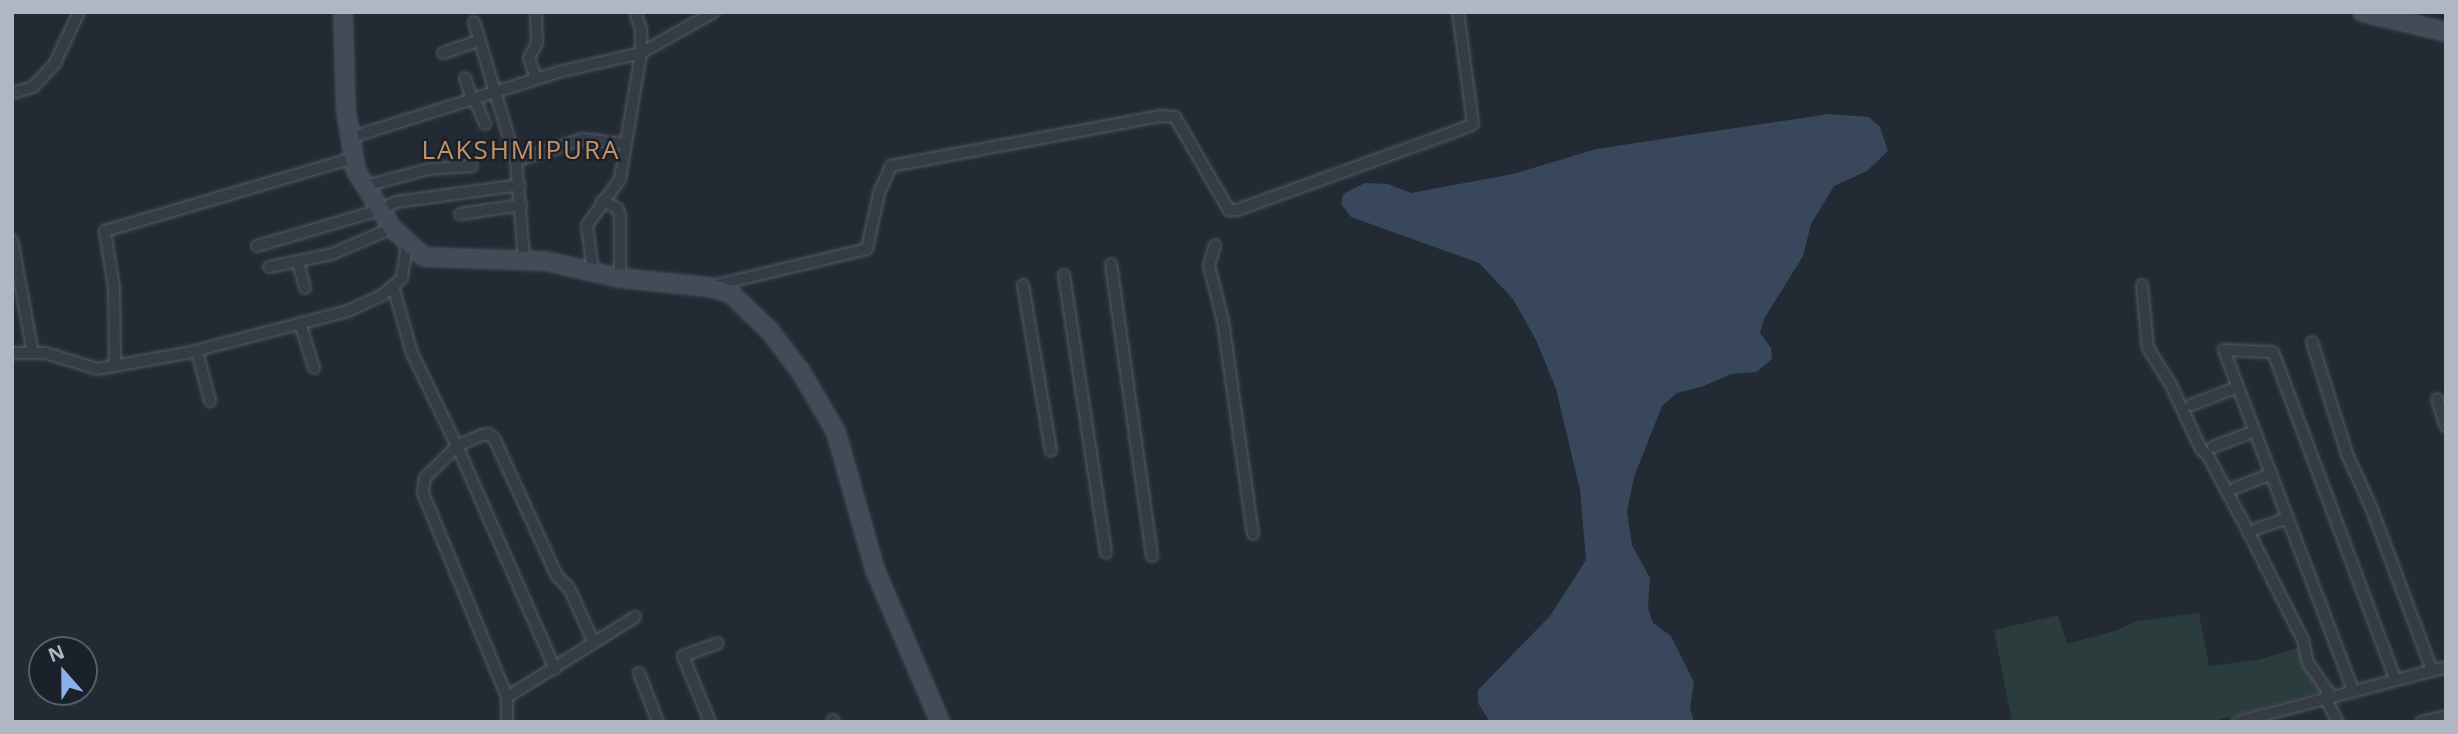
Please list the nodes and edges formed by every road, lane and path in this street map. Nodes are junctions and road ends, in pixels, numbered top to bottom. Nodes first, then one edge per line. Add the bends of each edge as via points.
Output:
1 (79, 12) edge
2 (343, 12) edge
3 (536, 12) edge
4 (635, 12) edge
5 (714, 12) edge
6 (1458, 12) edge
7 (2362, 12) edge
8 (474, 22) dead end
9 (2446, 32) edge
10 (480, 40) junction
11 (443, 53) dead end
12 (641, 53) junction
13 (465, 78) dead end
14 (536, 79) junction
15 (12, 93) edge
16 (498, 93) junction
17 (474, 100) junction
18 (485, 124) dead end
19 (349, 138) junction
20 (626, 144) junction
21 (353, 158) junction
22 (516, 161) junction
23 (472, 166) dead end
24 (520, 185) junction
25 (365, 186) junction
26 (602, 201) junction
27 (521, 205) junction
28 (380, 210) junction
29 (460, 214) dead end
30 (392, 228) junction
31 (12, 240) edge
32 (407, 243) junction
33 (1215, 245) dead end
34 (257, 246) dead end
35 (524, 259) junction
36 (298, 262) junction
37 (1111, 264) dead end
38 (269, 267) dead end
39 (593, 272) junction
40 (1064, 275) dead end
41 (620, 278) junction
42 (1023, 285) dead end
43 (2142, 285) dead end
44 (393, 286) junction
45 (709, 287) junction
46 (305, 288) dead end
47 (300, 323) junction
48 (2312, 342) dead end
49 (197, 351) junction
50 (12, 353) edge
51 (33, 353) junction
52 (115, 365) junction
53 (314, 368) dead end
54 (2238, 387) junction
55 (2437, 399) dead end
56 (210, 401) dead end
57 (2191, 405) dead end
58 (2446, 427) edge
59 (2255, 431) junction
60 (457, 446) junction
61 (2213, 447) dead end
62 (1051, 452) dead end
63 (2271, 474) junction
64 (2235, 488) dead end
65 (2288, 517) junction
66 (2256, 529) dead end
67 (1253, 534) dead end
68 (1106, 553) dead end
69 (1152, 556) dead end
70 (635, 617) dead end
71 (594, 643) junction
72 (718, 643) dead end
73 (2446, 667) edge
74 (555, 669) junction
75 (2432, 670) junction
76 (639, 673) dead end
77 (2395, 679) junction
78 (2353, 690) junction
79 (507, 696) junction
80 (2328, 696) junction
81 (2446, 716) edge
82 (705, 720) edge
83 (507, 722) edge
84 (658, 722) edge
85 (940, 722) edge
86 (2237, 722) edge
87 (2338, 722) edge
88 (2421, 722) edge

1 - 15 street via 55,63 33,87
2 - 19 main road
3 - 14 street via 537,43 529,58
4 - 12 street
5 - 12 street
6 - 45 street via 1473,124 1435,139 1237,210 1229,210 1175,117 891,166 879,193 867,249
7 - 9 main road
8 - 10 street
10 - 11 street
10 - 16 street
12 - 14 street
12 - 20 street
13 - 17 street
14 - 16 street
16 - 17 street
16 - 22 street
17 - 18 street
17 - 19 street
19 - 21 main road
20 - 22 street via 583,139
20 - 26 street via 620,179
21 - 25 main road
21 - 52 street via 105,231 114,288
22 - 24 street
23 - 25 street via 429,169
24 - 27 street
24 - 28 street via 396,202
25 - 28 main road
26 - 39 street via 587,225
26 - 41 street via 617,208 620,215
27 - 29 street
27 - 35 street
28 - 30 main road
28 - 34 street
30 - 32 main road
30 - 36 street via 332,254
31 - 51 street
32 - 35 main road via 424,257
32 - 44 street via 402,278
33 - 67 street via 1209,266 1223,321
35 - 39 main road
36 - 38 street
36 - 46 street
37 - 69 street
39 - 41 main road
40 - 68 street
41 - 45 main road
42 - 62 street
43 - 80 street via 2148,348 2248,531 2303,640 2308,663
44 - 47 street via 348,311
44 - 60 street via 412,353
45 - 85 main road via 730,293 749,308 801,372 824,409 847,464 875,570
47 - 49 street
47 - 53 street
48 - 75 street via 2347,454
49 - 52 street
49 - 56 street
50 - 51 street
51 - 52 street via 97,369
54 - 57 street
54 - 59 street
54 - 77 street via 2224,350 2273,352
55 - 58 street
59 - 61 street
59 - 63 street
60 - 71 street via 482,435 494,438 557,576 569,588
60 - 74 street
60 - 79 street via 425,478 423,493
63 - 64 street
63 - 65 street
65 - 66 street
65 - 78 street
70 - 71 street
71 - 74 street
72 - 82 street via 683,656
73 - 75 street
74 - 79 street
75 - 77 street
76 - 84 street
77 - 78 street
78 - 80 street
79 - 83 street
80 - 86 street
80 - 87 street
81 - 88 street

